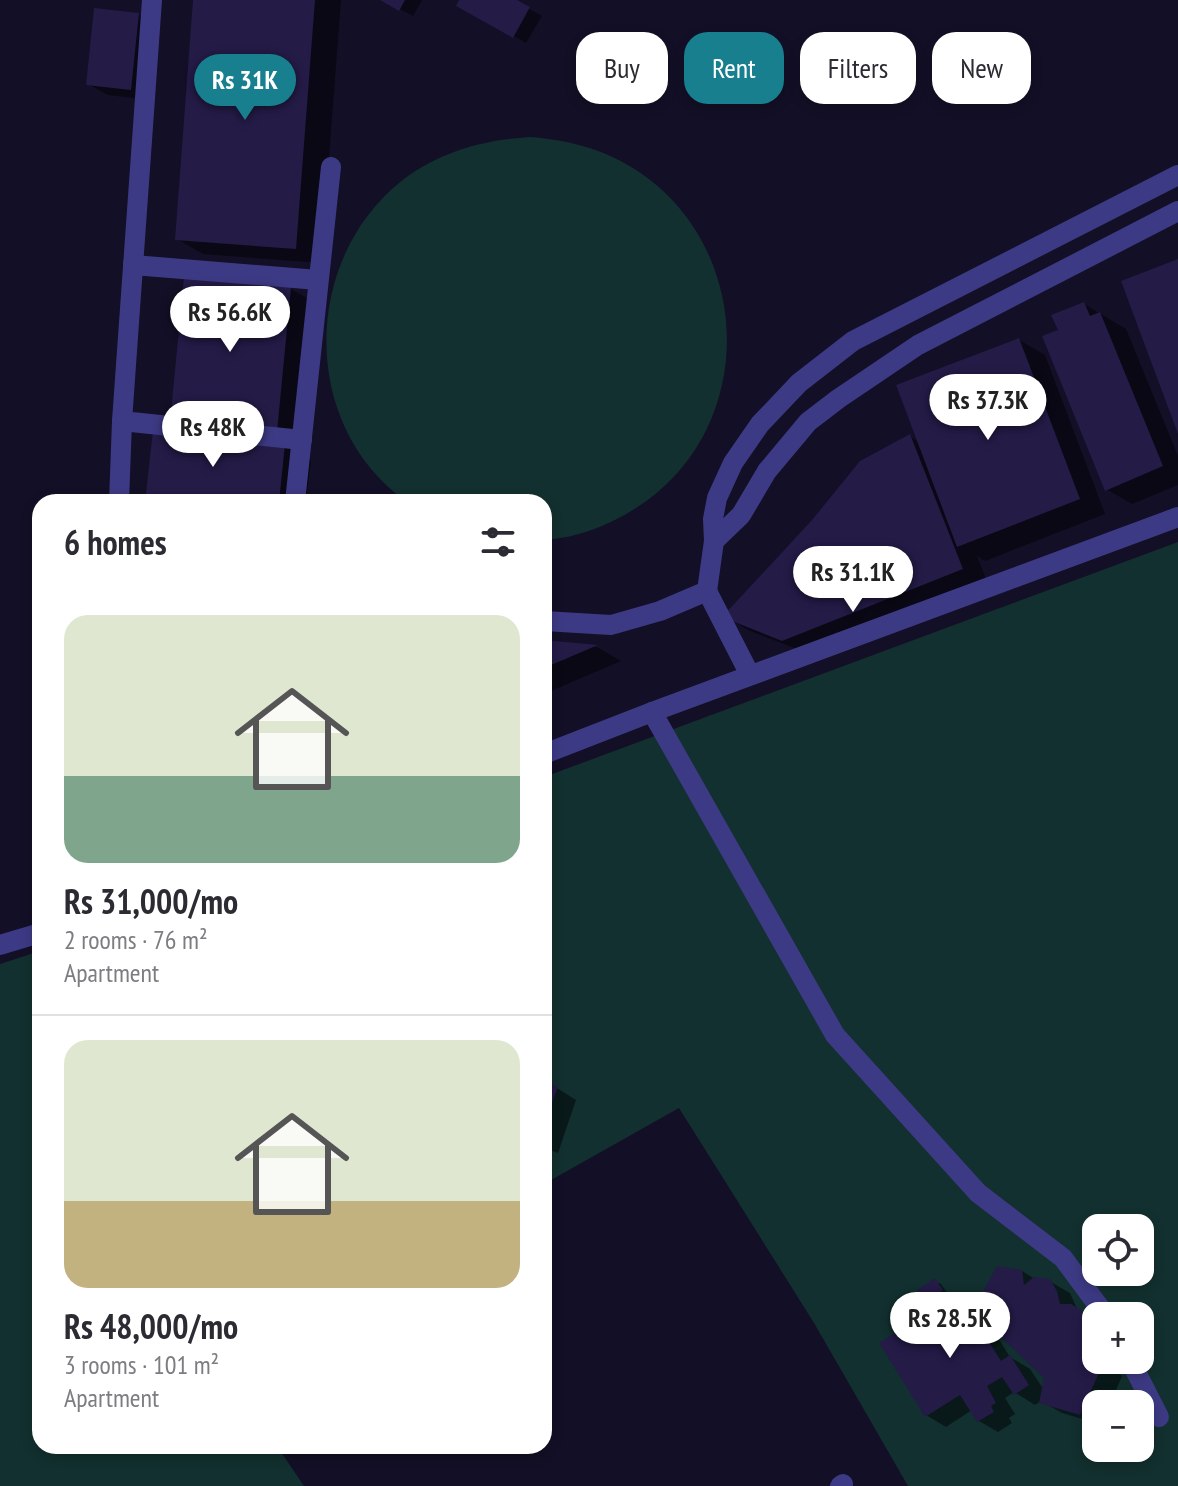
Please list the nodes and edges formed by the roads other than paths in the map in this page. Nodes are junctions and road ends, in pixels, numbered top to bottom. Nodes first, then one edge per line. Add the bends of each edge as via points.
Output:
1 (152, 0) edge
2 (331, 167) dead end
3 (1178, 175) edge
4 (1178, 211) edge
5 (133, 265) junction
6 (318, 280) junction
7 (970, 281) junction
8 (983, 312) junction
9 (122, 421) junction
10 (302, 440) junction
11 (119, 494) edge
12 (296, 494) edge
13 (1178, 517) edge
14 (714, 541) junction
15 (707, 591) junction
16 (552, 621) edge
17 (750, 675) junction
18 (652, 712) junction
19 (552, 751) edge
20 (32, 935) edge
21 (0, 945) edge
22 (1096, 1302) edge
23 (1137, 1374) edge
24 (1159, 1417) dead end

1 - 5 street
2 - 6 street
3 - 7 street
4 - 8 street
5 - 6 street
5 - 9 street
6 - 10 street
7 - 8 street
7 - 14 street via 853,341 799,383 733,463 717,498
8 - 14 street via 918,345 808,422 767,471 741,515
9 - 10 street
9 - 11 street
10 - 12 street
13 - 17 street
14 - 15 street
15 - 16 street via 611,625
15 - 17 street
17 - 18 street
18 - 19 street
18 - 22 street via 835,1035 978,1193 1063,1258
20 - 21 street
23 - 24 street

